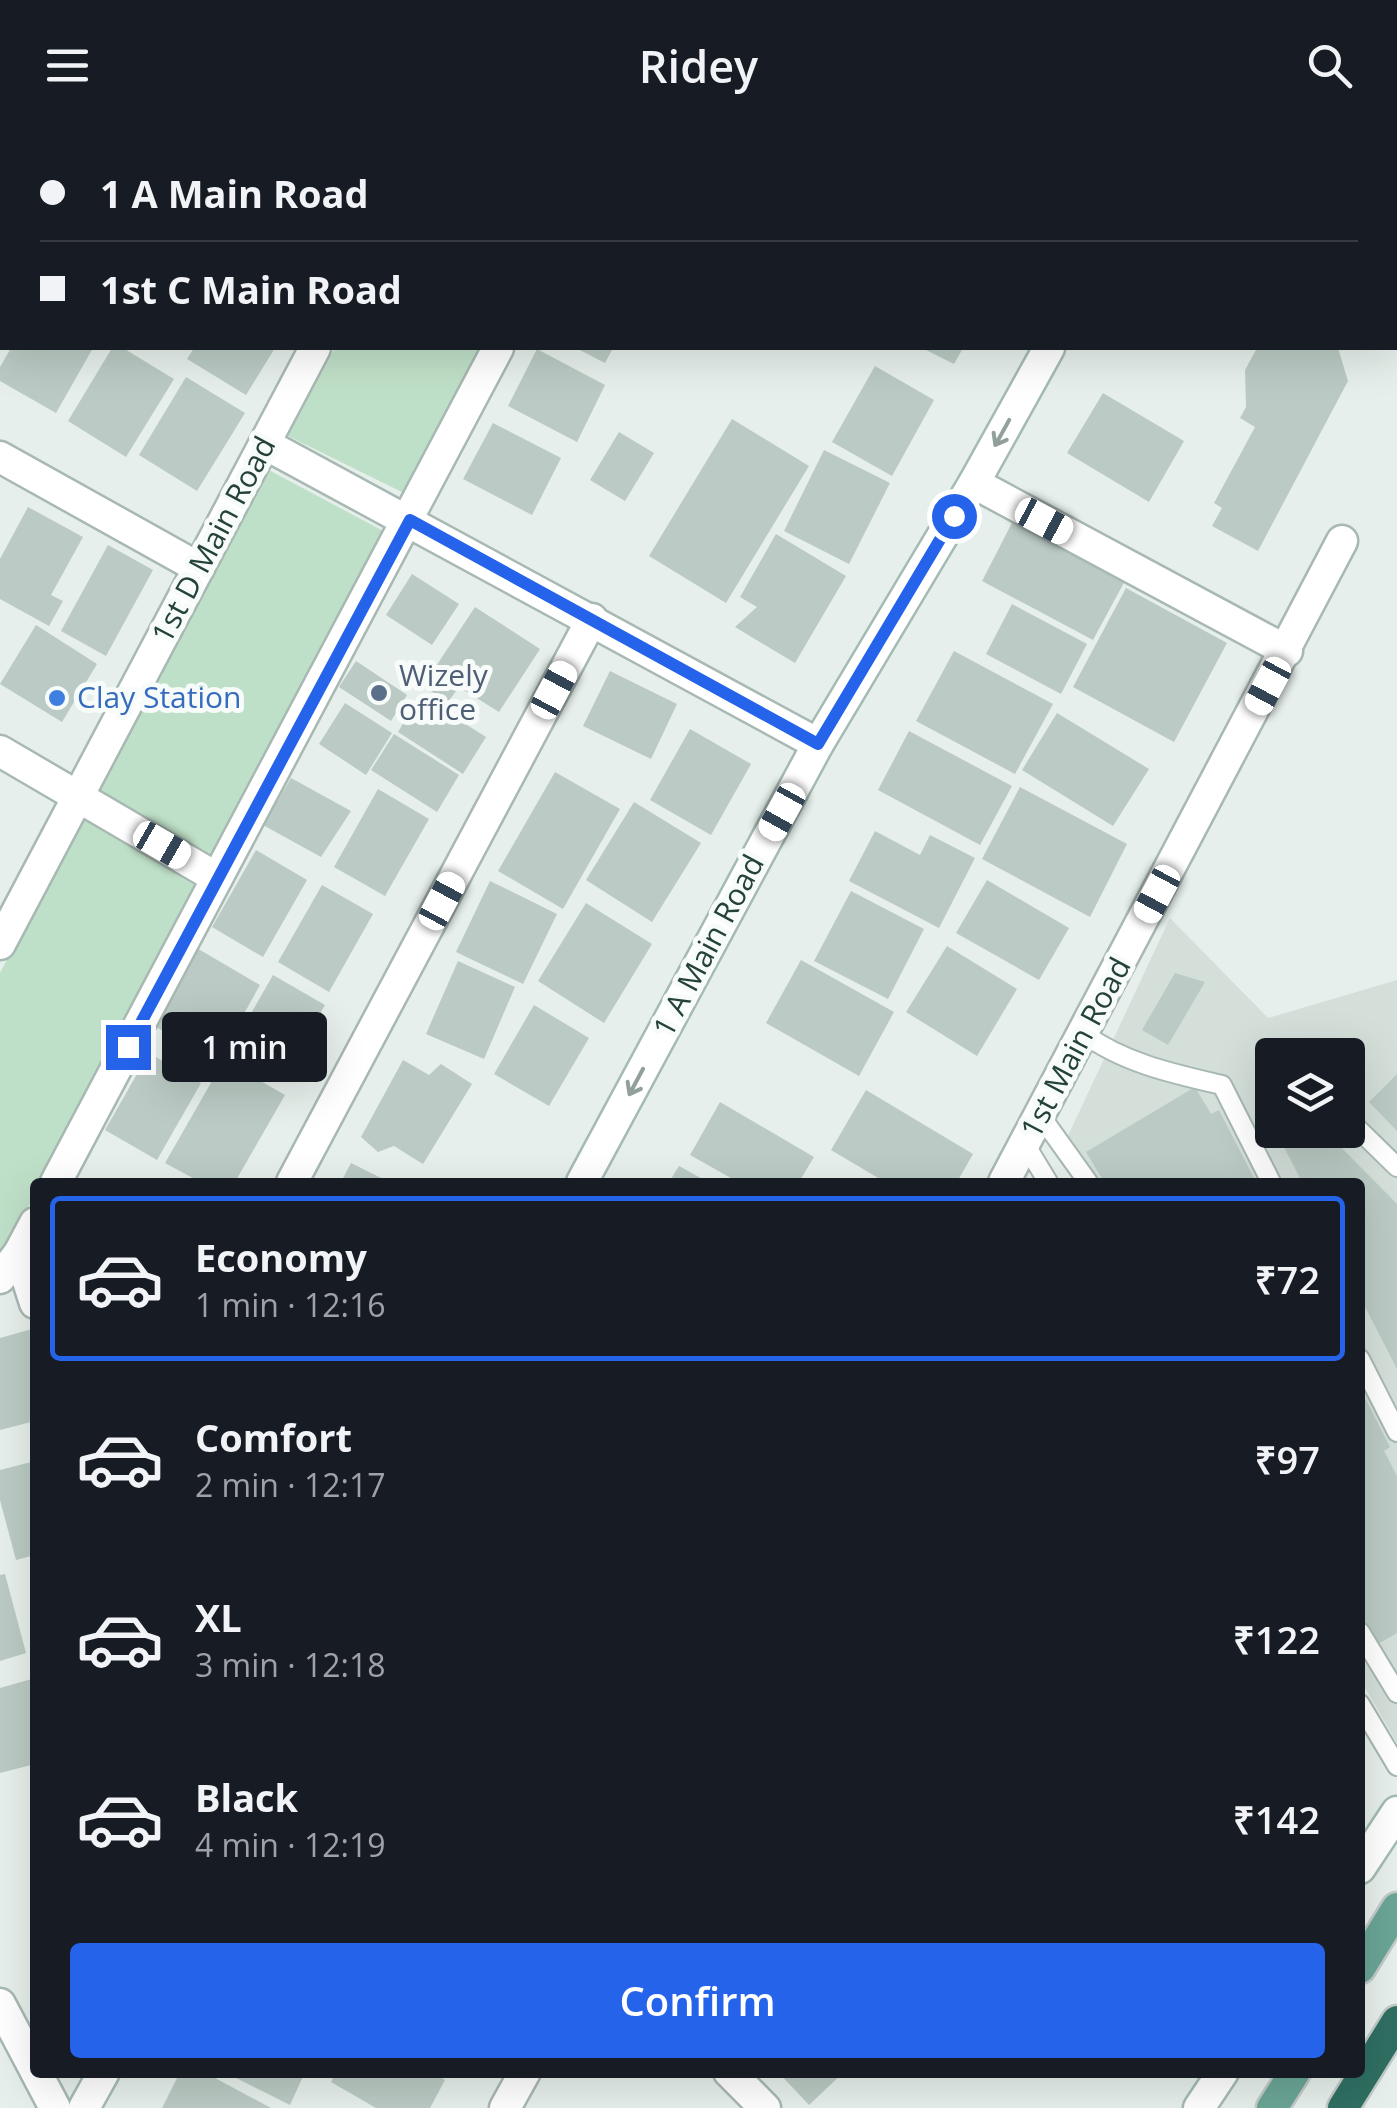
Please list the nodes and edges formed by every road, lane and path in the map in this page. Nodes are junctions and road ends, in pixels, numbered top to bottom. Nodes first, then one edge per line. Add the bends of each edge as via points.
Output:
1 (315, 350) edge
2 (497, 350) edge
3 (1048, 350) edge
4 (265, 444) junction
5 (0, 457) edge
6 (974, 484) junction
7 (410, 520) junction
8 (1342, 540) dead end
9 (199, 568) junction
10 (592, 619) junction
11 (1286, 652) junction
12 (818, 744) junction
13 (0, 751) edge
14 (78, 796) junction
15 (217, 878) junction
16 (0, 944) edge
17 (1083, 1033) junction
18 (1040, 1115) junction
19 (1365, 1135) edge
20 (1025, 1144) junction
21 (1397, 1167) edge
22 (58, 1178) edge
23 (294, 1178) edge
24 (584, 1178) edge
25 (1006, 1178) edge
26 (1046, 1178) edge
27 (1085, 1178) edge
28 (1269, 1178) edge
29 (30, 1232) edge
30 (19, 1254) junction
31 (0, 1278) edge
32 (30, 1288) edge
33 (1365, 1369) edge
34 (1397, 1432) edge
35 (1365, 1640) edge
36 (1397, 1694) edge
37 (1365, 1712) edge
38 (1397, 1766) edge
39 (1397, 1812) edge
40 (1365, 1860) edge
41 (1397, 1908) edge
42 (1365, 1960) edge
43 (0, 2004) edge
44 (1397, 2021) edge
45 (30, 2060) edge
46 (1365, 2073) edge
47 (40, 2078) edge
48 (101, 2078) edge
49 (522, 2078) edge
50 (735, 2078) edge
51 (1219, 2078) edge
52 (1291, 2078) edge
53 (1362, 2078) edge
54 (55, 2108) edge
55 (84, 2108) edge
56 (505, 2108) edge
57 (765, 2108) edge
58 (1199, 2108) edge
59 (1272, 2108) edge
60 (1343, 2108) edge

1 - 4 street, 1st D Main Road
2 - 7 street
3 -> 6 street, 1 A Main Road
4 - 7 street
4 - 9 street, 1st D Main Road
5 - 9 street
6 - 11 street
6 - 12 street, 1 A Main Road
7 - 10 street
7 - 15 street
8 - 11 street, 1st Main Road
9 - 14 street, 1st D Main Road
10 - 12 street
10 - 23 street
11 - 17 street, 1st Main Road
12 -> 24 street, 1 A Main Road
13 - 14 street
14 - 15 street
14 - 16 street, 1st D Main Road
15 - 22 street
17 - 18 street, 1st Main Road
17 - 28 lane via 1156,1069 1222,1085
18 - 20 street, 1st Main Road
18 - 27 lane
19 - 21 lane
20 - 25 street, 1st Main Road
20 - 26 lane
29 - 30 street
30 - 31 street
30 - 32 street
33 - 34 lane
35 - 36 lane
37 - 38 lane
39 - 40 street
41 - 42 main road
43 - 45 street
44 - 46 highway
47 - 54 street
48 - 55 street
49 - 56 street
50 - 57 street
51 - 58 street
52 - 59 main road
53 - 60 highway

